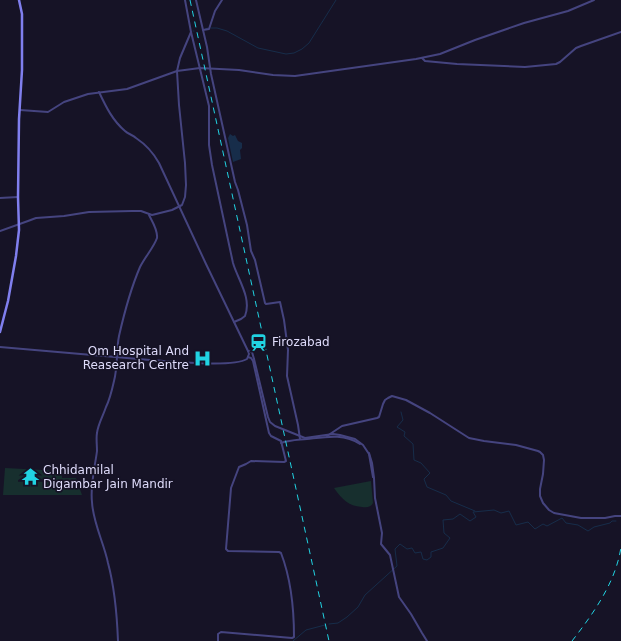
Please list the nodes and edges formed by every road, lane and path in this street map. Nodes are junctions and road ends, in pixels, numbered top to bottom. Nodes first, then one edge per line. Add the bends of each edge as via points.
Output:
1 (19, 0) edge
2 (185, 0) edge
3 (196, 0) edge
4 (222, 0) edge
5 (594, 0) edge
6 (203, 30) junction
7 (191, 32) junction
8 (621, 32) edge
9 (422, 58) junction
10 (200, 68) junction
11 (211, 68) junction
12 (177, 71) junction
13 (99, 92) junction
14 (20, 110) junction
15 (18, 197) junction
16 (0, 198) edge
17 (179, 207) junction
18 (149, 215) junction
19 (19, 224) junction
20 (0, 231) edge
21 (234, 322) junction
22 (0, 332) edge
23 (0, 347) edge
24 (248, 351) junction
25 (117, 357) junction
26 (248, 357) junction
27 (326, 436) junction
28 (300, 439) junction
29 (281, 442) junction
30 (374, 480) junction
31 (621, 516) edge
32 (118, 641) edge
33 (218, 641) edge
34 (427, 641) edge

1 - 14 main road via 22,14
2 - 7 street
3 - 6 street
4 - 6 street via 209,28
5 - 9 street via 568,12 524,23 440,54
6 - 11 street
7 - 10 street
7 - 12 street
8 - 9 street via 578,47 558,63 540,66 457,64 425,61
9 - 11 street via 295,76
10 - 11 street
10 - 12 street
10 - 21 street via 209,106 212,165 233,263 246,301 244,318
11 - 28 street via 235,182 265,303 280,302 288,350 287,376
12 - 13 street via 127,89
12 - 17 street via 186,190
13 - 14 street via 67,101 50,111
13 - 17 street via 112,117 125,131 138,139 157,160
14 - 15 main road
15 - 16 street
15 - 19 main road
17 - 18 street via 165,213
17 - 21 street
18 - 19 street via 141,211 89,212 36,218
18 - 25 street via 157,237 143,261 129,299 118,338
19 - 20 street
19 - 22 main road via 16,256
21 - 24 street
23 - 25 street
24 - 26 street
24 - 30 street, bridge via 253,354 271,424 305,438 333,434 358,441 369,455
25 - 26 street via 222,363 245,360
25 - 32 street via 114,382 96,433 97,449 91,495 110,572 117,615
26 - 29 street via 252,360 269,432
27 - 28 street
27 - 30 street via 355,441 368,451
27 - 31 street via 342,426 377,418 385,400 392,396 404,399 469,438 516,445 540,452 544,465 540,494 543,504 550,511 581,518
28 - 29 street
29 - 33 street via 285,462 251,461 239,467 231,488 226,548 228,551 281,553 291,589 294,637 220,632
30 - 34 street via 382,533 381,544 389,554 399,597

